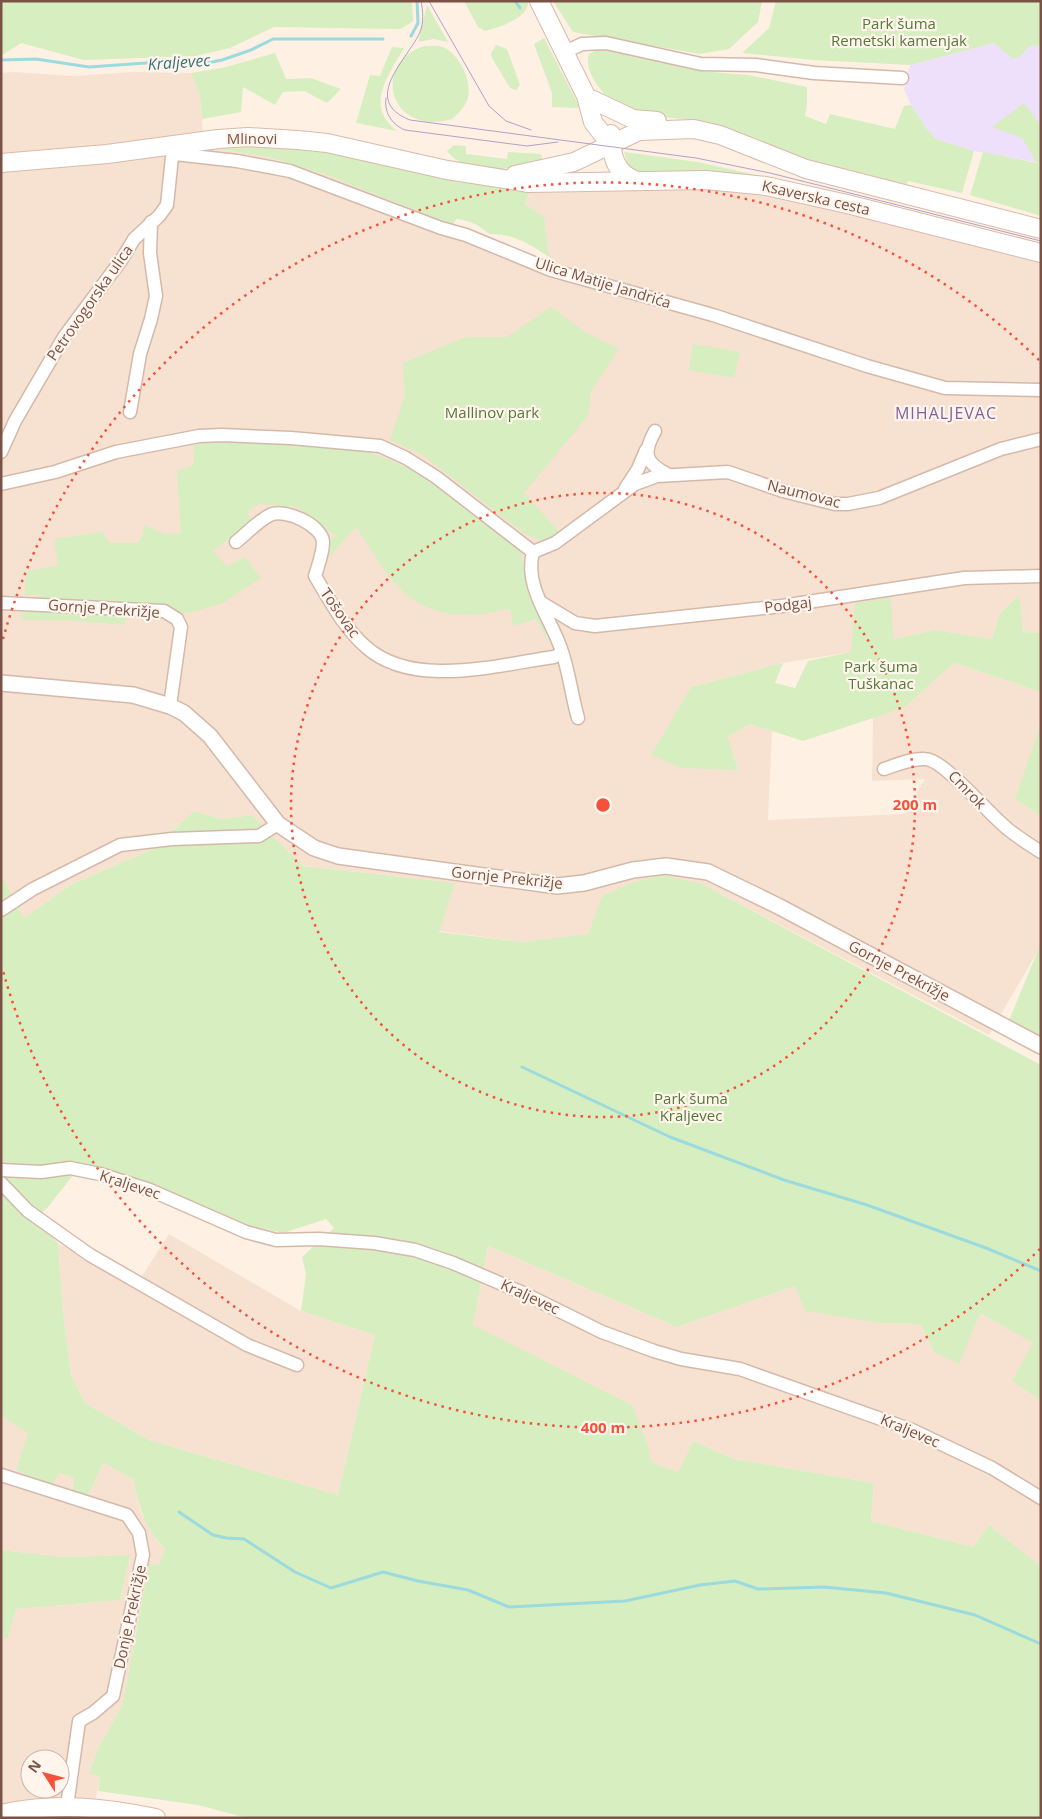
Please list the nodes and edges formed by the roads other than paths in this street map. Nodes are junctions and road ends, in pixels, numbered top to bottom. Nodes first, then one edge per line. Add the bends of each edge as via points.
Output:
1 (538, 1) edge
2 (565, 52) junction
3 (902, 78) dead end
4 (590, 98) junction
5 (694, 130) junction
6 (612, 151) junction
7 (172, 157) joint
8 (1, 163) edge
9 (500, 177) junction
10 (637, 181) junction
11 (586, 183) junction
12 (151, 222) junction
13 (1041, 229) edge
14 (1041, 253) edge
15 (1041, 390) edge
16 (130, 412) dead end
17 (655, 431) dead end
18 (1041, 439) edge
19 (646, 450) junction
20 (1, 452) edge
21 (667, 474) junction
22 (1, 484) edge
23 (622, 493) junction
24 (236, 542) dead end
25 (533, 552) junction
26 (1041, 576) edge
27 (540, 602) junction
28 (1, 603) edge
29 (562, 653) junction
30 (1, 683) edge
31 (170, 706) junction
32 (578, 718) dead end
33 (884, 769) dead end
34 (278, 824) junction
35 (1041, 852) edge
36 (1, 910) edge
37 (1041, 1046) edge
38 (1, 1170) edge
39 (1, 1183) edge
40 (297, 1365) dead end
41 (1, 1475) edge
42 (1041, 1498) edge
43 (67, 1806) junction
44 (1, 1814) edge
45 (156, 1818) edge

1 - 2 main road
2 - 3 street via 582,44 606,43 701,64 756,65 814,73
2 - 4 main road
4 - 5 main road via 633,119 671,122
4 - 6 main road via 608,125
5 - 6 main road, Ksaverska cesta via 639,131
5 - 13 main road, Ksaverska cesta via 720,135 806,168
6 - 9 main road, Mlinovi via 560,166
6 - 10 main road via 622,173
6 - 11 main road via 600,175
7 - 12 street, Petrovogorska ulica via 169,199 163,211
7 - 15 street, Ulica Matije Jandrića via 181,154 203,156 290,171 466,235 551,270 713,315 945,388
8 - 9 main road, Mlinovi via 107,154 218,139 273,138 327,143 446,170
9 - 11 main road, Mlinovi via 538,184
10 - 11 main road, Ksaverska cesta
10 - 14 main road, Ksaverska cesta via 706,180 766,186
12 - 16 street via 150,253 156,296 140,354
12 - 20 street, Petrovogorska ulica via 134,239 59,345
17 - 19 street
18 - 21 street, Naumovac via 1001,449 879,498 848,504 835,504 783,491 728,472
19 - 21 street via 650,462
19 - 23 street, Naumovac
21 - 23 street, Naumovac via 644,480
22 - 25 street via 55,472 116,452 199,436 290,438 380,446 436,477
23 - 25 street, Naumovac via 555,543
24 - 29 street, Tošovac via 270,515 280,512 312,527 322,536 323,544 315,576 341,619 377,656 404,668 446,671 554,657
25 - 27 street via 530,571
26 - 27 street, Podgaj via 964,578 782,606 595,626 576,623
27 - 29 street
28 - 31 street, Gornje Prekrižje via 164,611 177,619 181,627
29 - 32 street
30 - 31 street, Gornje Prekrižje via 133,695
31 - 34 street, Gornje Prekrižje via 184,713 210,736
33 - 35 street, Cmrok via 926,758 937,762 1008,830
34 - 36 street via 259,836 172,839 120,845 33,889
34 - 37 street, Gornje Prekrižje via 314,848 338,856 557,886 666,866 708,872
38 - 42 street, Kraljevec via 41,1172 70,1168 100,1174 150,1190 246,1232 276,1240 347,1241 415,1250 453,1262 602,1332 654,1351 740,1369 912,1430 992,1468
39 - 40 street via 28,1211 90,1255 247,1344
41 - 43 street, Donje Prekrižje via 127,1515 139,1533 144,1555 112,1696 79,1721
43 - 44 main road
43 - 45 main road

